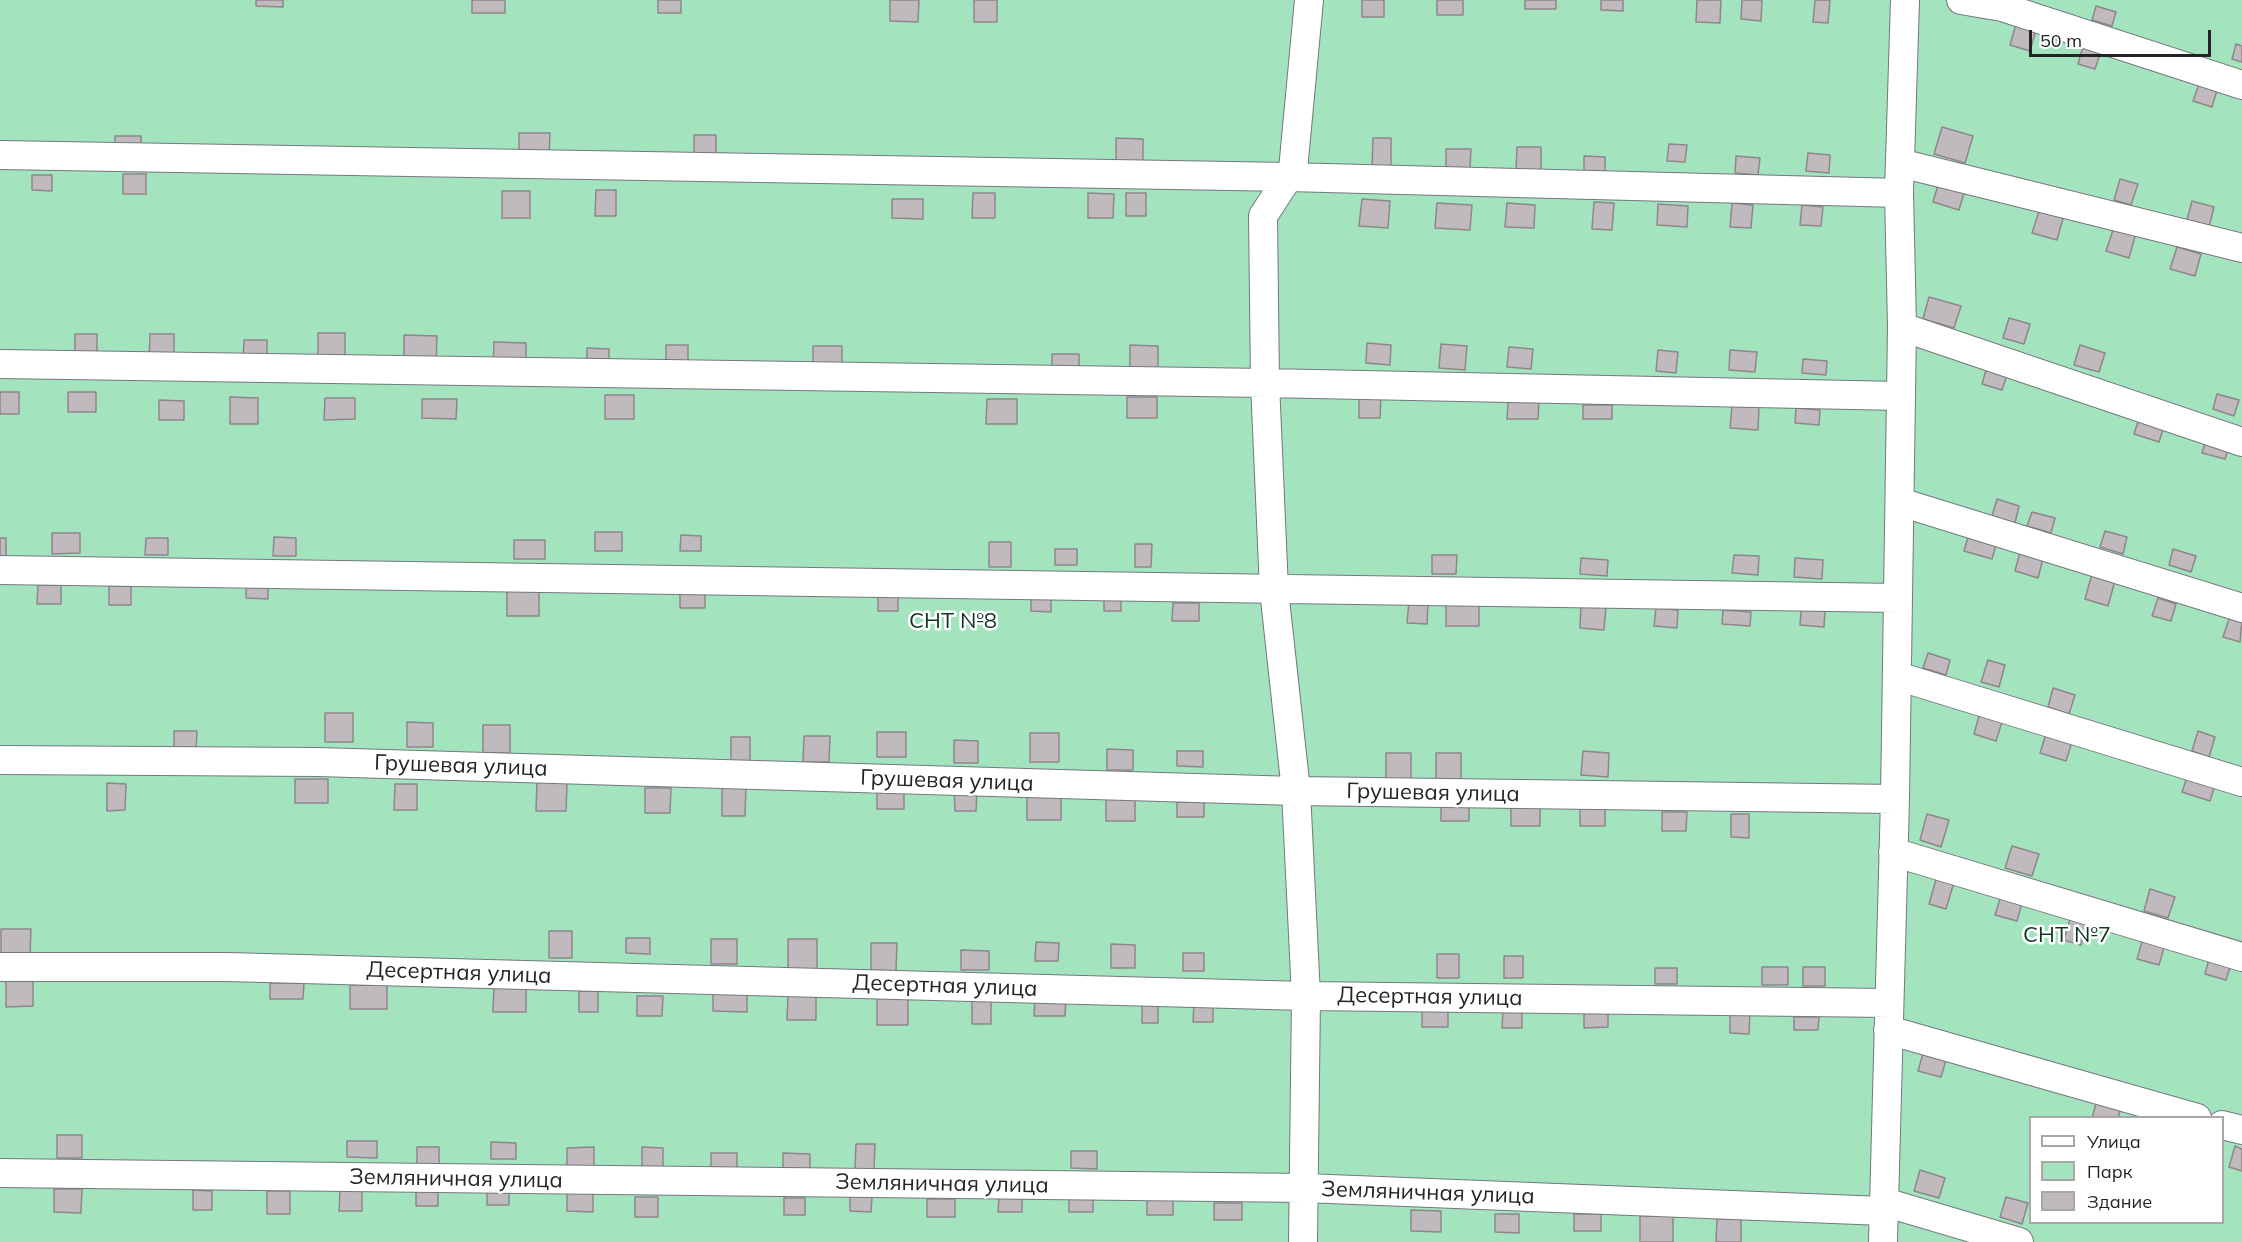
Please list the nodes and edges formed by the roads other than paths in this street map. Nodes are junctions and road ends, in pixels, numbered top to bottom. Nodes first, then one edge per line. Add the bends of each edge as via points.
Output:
1 (1310, 0) edge
2 (1905, 0) edge
3 (1961, 0) edge
4 (2242, 85) edge
5 (0, 155) edge
6 (1900, 163) junction
7 (1288, 177) junction
8 (1899, 193) junction
9 (2242, 248) edge
10 (1902, 327) junction
11 (0, 364) edge
12 (1265, 383) junction
13 (1901, 396) junction
14 (2242, 442) edge
15 (1900, 502) junction
16 (0, 570) edge
17 (1274, 590) junction
18 (1898, 598) junction
19 (2242, 608) edge
20 (1897, 676) junction
21 (0, 760) edge
22 (2242, 782) edge
23 (1296, 791) junction
24 (1895, 798) junction
25 (1893, 852) junction
26 (2242, 957) edge
27 (0, 967) edge
28 (1306, 996) junction
29 (1889, 1017) junction
30 (2191, 1116) edge
31 (2224, 1125) edge
32 (2242, 1130) edge
33 (0, 1173) edge
34 (1305, 1188) junction
35 (1884, 1207) junction
36 (1303, 1242) edge
37 (1883, 1242) edge
38 (2019, 1242) edge

1 - 7 street via 1293,170
2 - 6 street
3 - 4 street via 2002,7
5 - 7 street
6 - 8 street
6 - 9 street
7 - 8 street
7 - 12 street via 1263,216
8 - 10 street
10 - 13 street
10 - 14 street
11 - 12 street
12 - 13 street
12 - 17 street
13 - 15 street
15 - 18 street
15 - 19 street
16 - 17 street
17 - 18 street
17 - 23 street
18 - 20 street
20 - 22 street
20 - 24 street
21 - 23 street, Грушевая улица via 318,762
23 - 24 street, Грушевая улица
23 - 28 street
24 - 25 street
25 - 26 street
25 - 29 street
27 - 28 street, Десертная улица via 227,967
28 - 29 street, Десертная улица
28 - 34 street
29 - 30 street, Десертная улица
29 - 35 street
31 - 32 street
33 - 34 street, Земляничная улица
34 - 35 street, Земляничная улица
34 - 36 street
35 - 37 street
35 - 38 street, Земляничная улица

